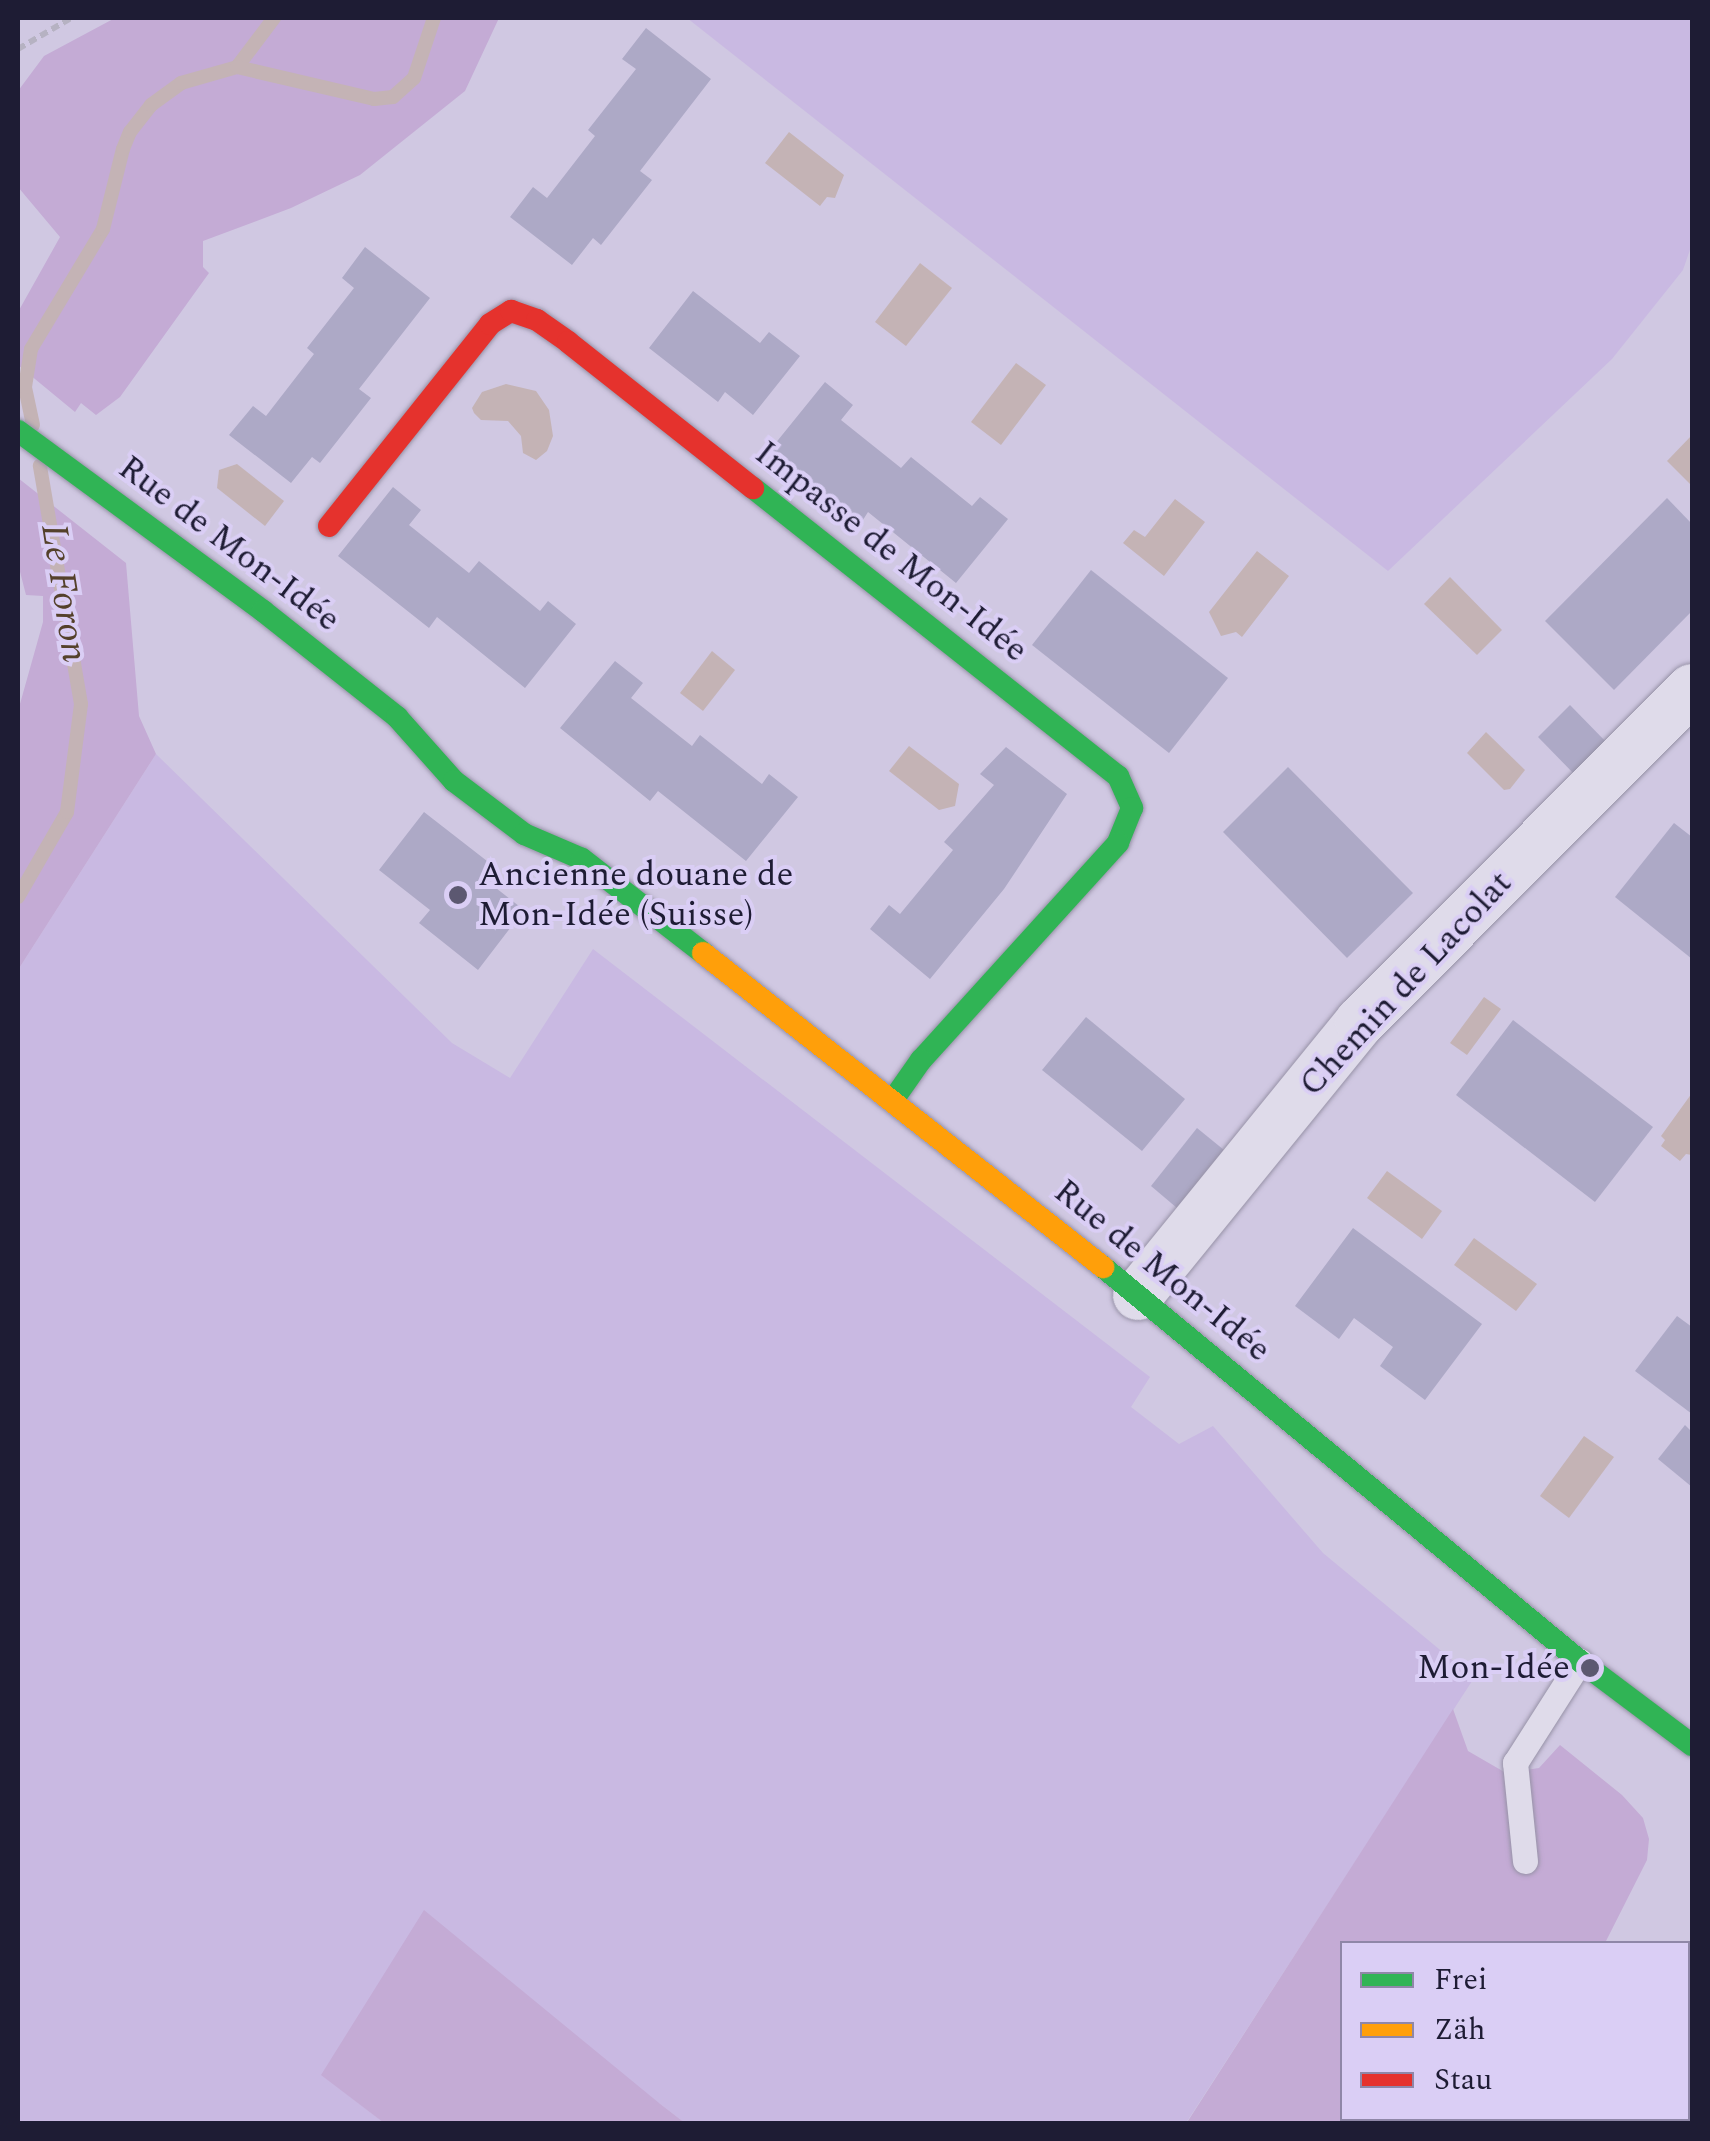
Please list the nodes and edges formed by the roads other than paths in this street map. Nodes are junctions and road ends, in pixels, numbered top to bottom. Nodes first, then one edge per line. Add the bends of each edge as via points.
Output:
1 (18, 431) edge
2 (329, 526) dead end
3 (1692, 689) edge
4 (396, 716) junction
5 (457, 748) dead end
6 (553, 823) dead end
7 (582, 859) junction
8 (893, 1100) junction
9 (1138, 1294) junction
10 (1580, 1661) junction
11 (1692, 1745) edge
12 (1525, 1862) dead end

1 - 4 street, Rue de Mon-Idée
2 - 8 street, Impasse de Mon-Idée via 490,324 511,312 538,320 1118,776 1132,808 1118,843 921,1060
3 - 9 street, Chemin de Lacolat via 1360,1022
4 - 5 street, Rue de Mon-Idée
4 - 7 street, Rue de Mon-Idée via 454,781 524,834
6 - 7 street, Rue de Mon-Idée
7 - 8 street, Rue de Mon-Idée
8 - 9 street, Rue de Mon-Idée
9 - 10 street, Rue de Mon-Idée
10 - 11 street, Rue de Mon-Idée
10 - 12 lane via 1515,1763

